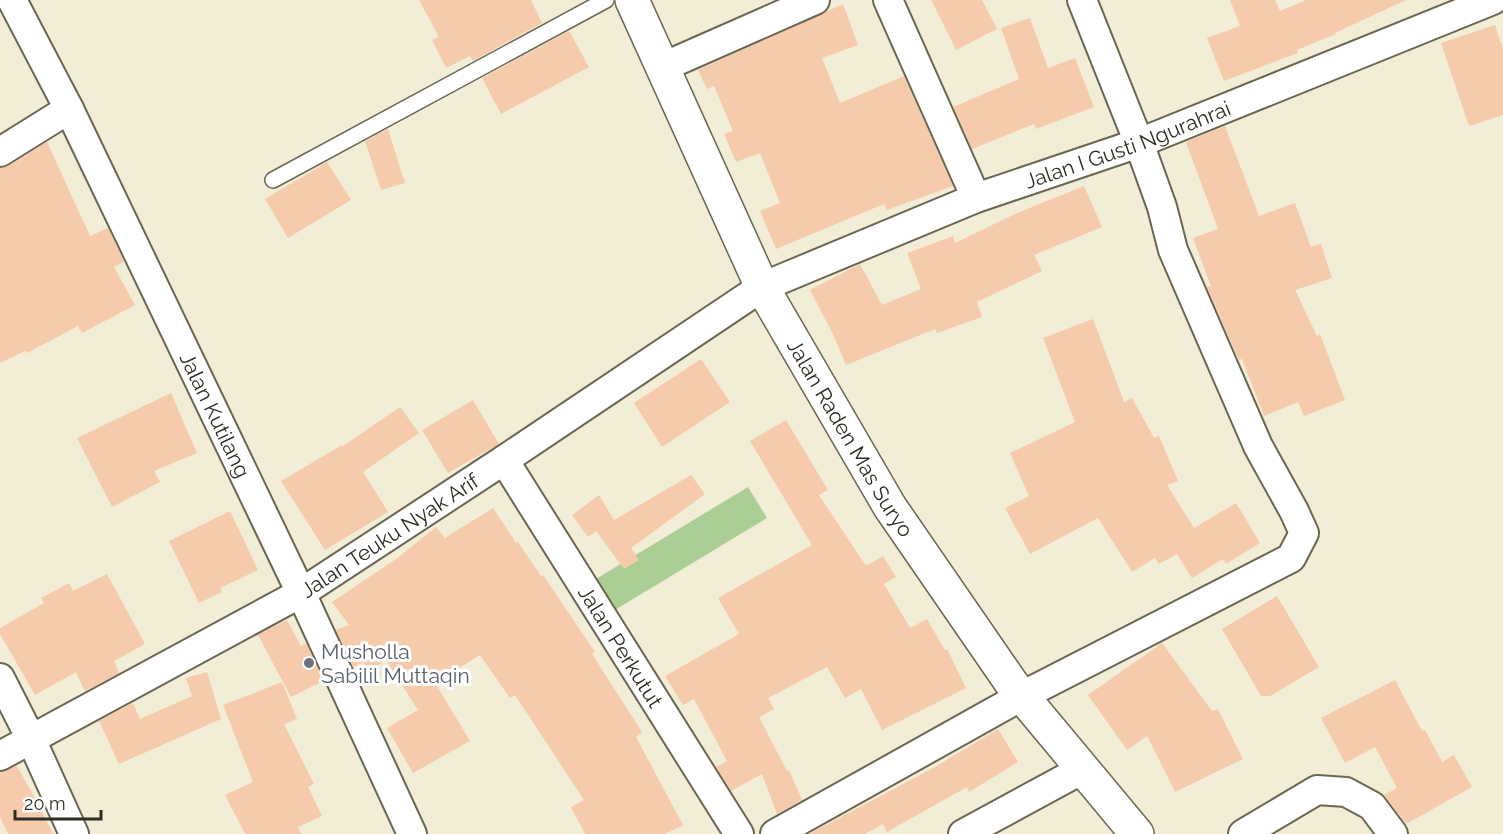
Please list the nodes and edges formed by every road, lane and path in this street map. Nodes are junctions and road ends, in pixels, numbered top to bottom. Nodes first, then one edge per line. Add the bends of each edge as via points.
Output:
1 (12, 0) edge
2 (606, 0) edge
3 (632, 0) edge
4 (815, 0) edge
5 (888, 0) edge
6 (1082, 0) edge
7 (1493, 0) edge
8 (663, 67) junction
9 (69, 109) junction
10 (1139, 143) junction
11 (0, 152) edge
12 (273, 180) dead end
13 (976, 198) junction
14 (762, 287) junction
15 (504, 460) junction
16 (301, 593) junction
17 (0, 678) edge
18 (1022, 696) junction
19 (31, 739) junction
20 (0, 756) edge
21 (1083, 769) junction
22 (74, 834) edge
23 (412, 834) edge
24 (739, 834) edge
25 (774, 834) edge
26 (963, 834) edge
27 (1137, 834) edge
28 (1244, 834) edge
29 (1393, 834) edge

1 - 9 street, Jalan Kutilang
2 - 12 lane
3 - 8 street, Jalan Raden Mas Suryo
4 - 8 street
5 - 13 street
6 - 10 street
7 - 10 street, Jalan I Gusti Ngurahrai
8 - 14 street, Jalan Raden Mas Suryo
9 - 11 street
9 - 16 street, Jalan Kutilang
10 - 13 street, Jalan I Gusti Ngurahrai
10 - 18 street via 1173,250 1258,446 1304,533 1291,558
13 - 14 street, Jalan I Gusti Ngurahrai
14 - 15 street, Jalan Teuku Nyak Arif
14 - 18 street, Jalan Raden Mas Suryo via 890,507
15 - 16 street, Jalan Teuku Nyak Arif
15 - 24 street, Jalan Perkutut
16 - 19 street, Jalan Teuku Nyak Arif
16 - 23 street, Jalan Kutilang
17 - 19 street
18 - 21 street, Jalan Raden Mas Suryo
18 - 25 street
19 - 20 street, Jalan Teuku Nyak Arif
19 - 22 street
21 - 26 street
21 - 27 street, Jalan Raden Mas Suryo
28 - 29 street via 1317,790 1346,792 1372,806

